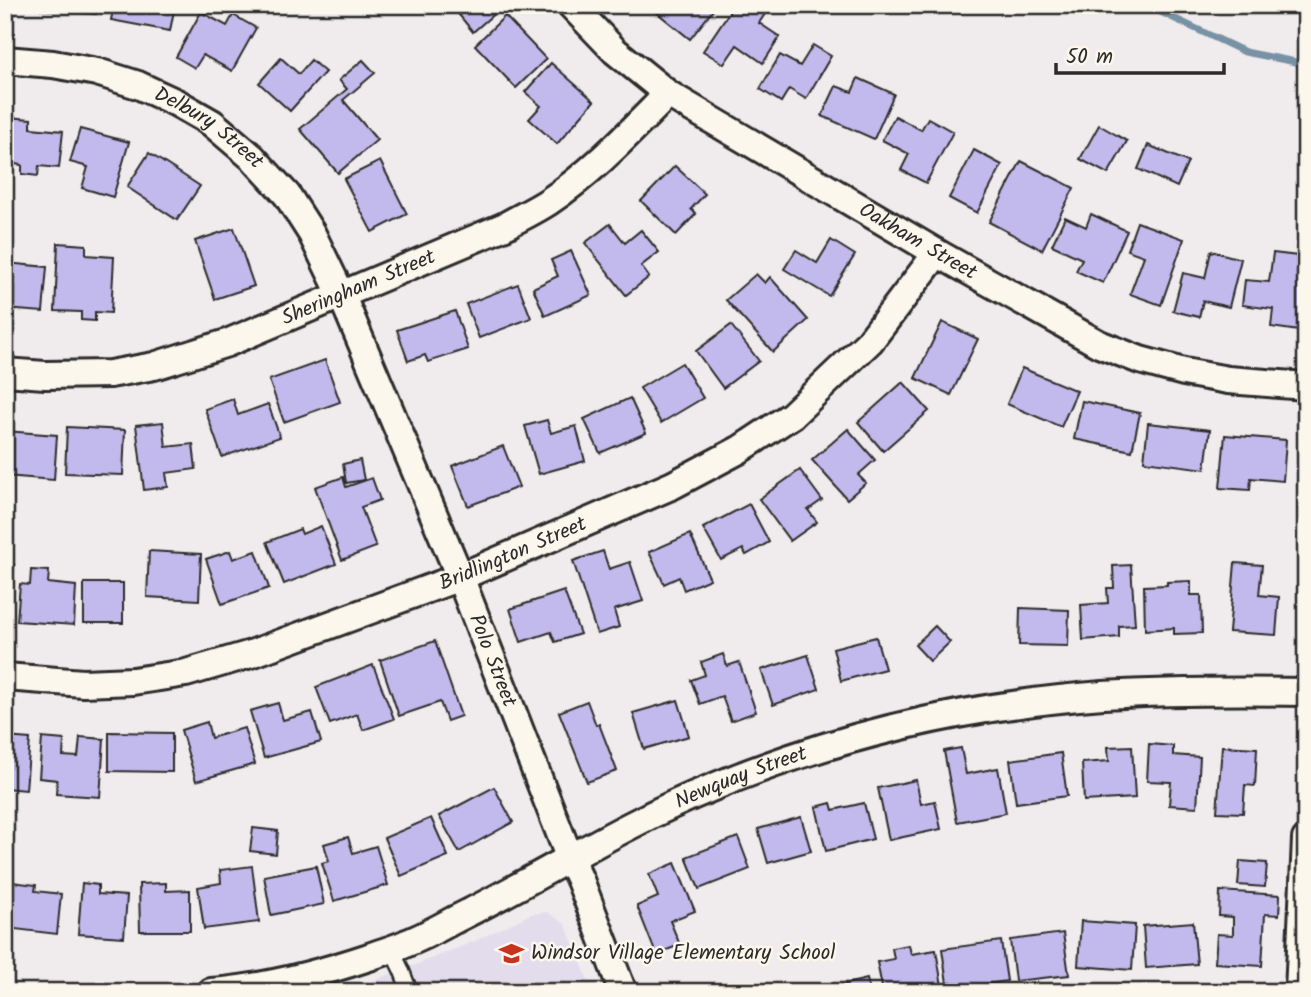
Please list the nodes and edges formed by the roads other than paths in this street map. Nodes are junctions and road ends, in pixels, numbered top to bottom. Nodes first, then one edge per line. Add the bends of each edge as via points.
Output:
1 (571, 5) edge
2 (5, 61) edge
3 (668, 94) junction
4 (937, 253) junction
5 (341, 294) junction
6 (5, 372) edge
7 (1306, 386) edge
8 (460, 576) junction
9 (5, 677) edge
10 (1306, 692) edge
11 (1306, 839) edge
12 (570, 859) junction
13 (391, 949) junction
14 (211, 992) edge
15 (410, 992) edge
16 (623, 992) edge
17 (1299, 992) edge

1 - 3 street, Oakham Street via 615,51
2 - 5 street, Delbury Street via 97,72 138,85 212,123 287,195
3 - 4 street, Oakham Street
3 - 5 street, Sheringham Street via 613,149 548,202 505,226
4 - 7 street, Oakham Street via 1099,344 1140,360 1228,380
4 - 8 street, Bridlington Street via 870,341 792,415 673,485
5 - 6 street, Sheringham Street via 227,343 154,366 110,374
5 - 8 street, Polo Street
8 - 9 street, Bridlington Street via 251,654 186,673 83,683
8 - 12 street, Polo Street
10 - 12 street, Newquay Street via 1102,695 946,716 880,732 712,787 646,816
11 - 17 street
12 - 13 street, Newquay Street
12 - 16 street, Polo Street
13 - 14 street, Newquay Street via 274,983
13 - 15 lane

